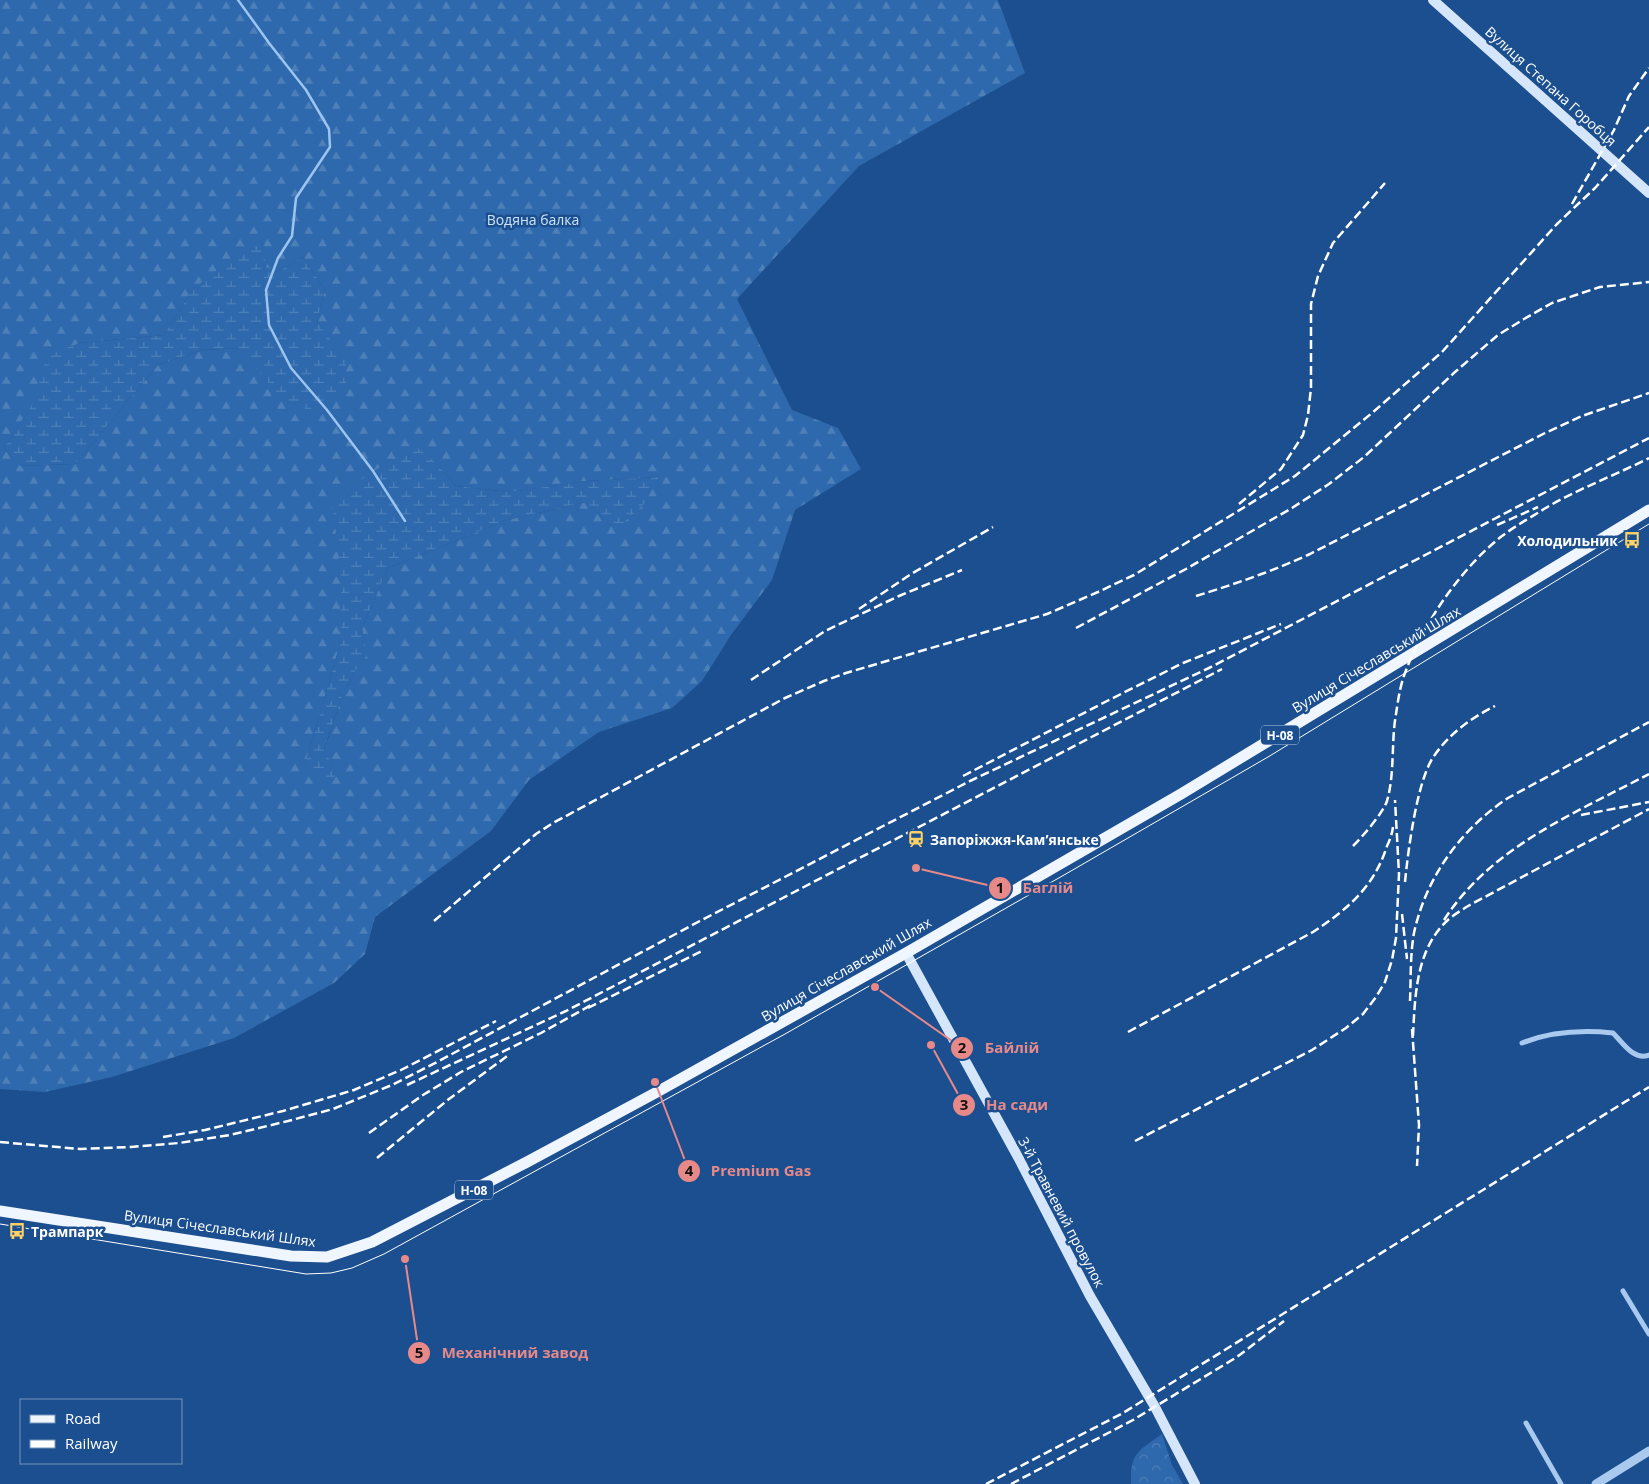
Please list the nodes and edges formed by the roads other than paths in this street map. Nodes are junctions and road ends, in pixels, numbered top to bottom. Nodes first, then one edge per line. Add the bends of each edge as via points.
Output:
1 (1433, 0) edge
2 (1649, 193) edge
3 (1649, 510) edge
4 (906, 953) junction
5 (1522, 1043) dead end
6 (1649, 1055) edge
7 (0, 1211) edge
8 (1622, 1291) dead end
9 (1649, 1334) edge
10 (1526, 1423) dead end
11 (1649, 1450) edge
12 (1195, 1484) edge
13 (1561, 1484) edge
14 (1596, 1484) edge

1 - 2 main road, Вулиця Степана Горобця
3 - 4 main road, Вулиця Січеславський Шлях / Н-08 via 1181,794
4 - 7 main road, Вулиця Січеславський Шлях / Н-08 via 528,1162 398,1230 336,1255 317,1258 291,1256
4 - 12 main road, 3-й Травневий провулок
5 - 6 street via 1565,1033 1613,1033 1633,1053
8 - 9 street
10 - 13 street
11 - 14 street

